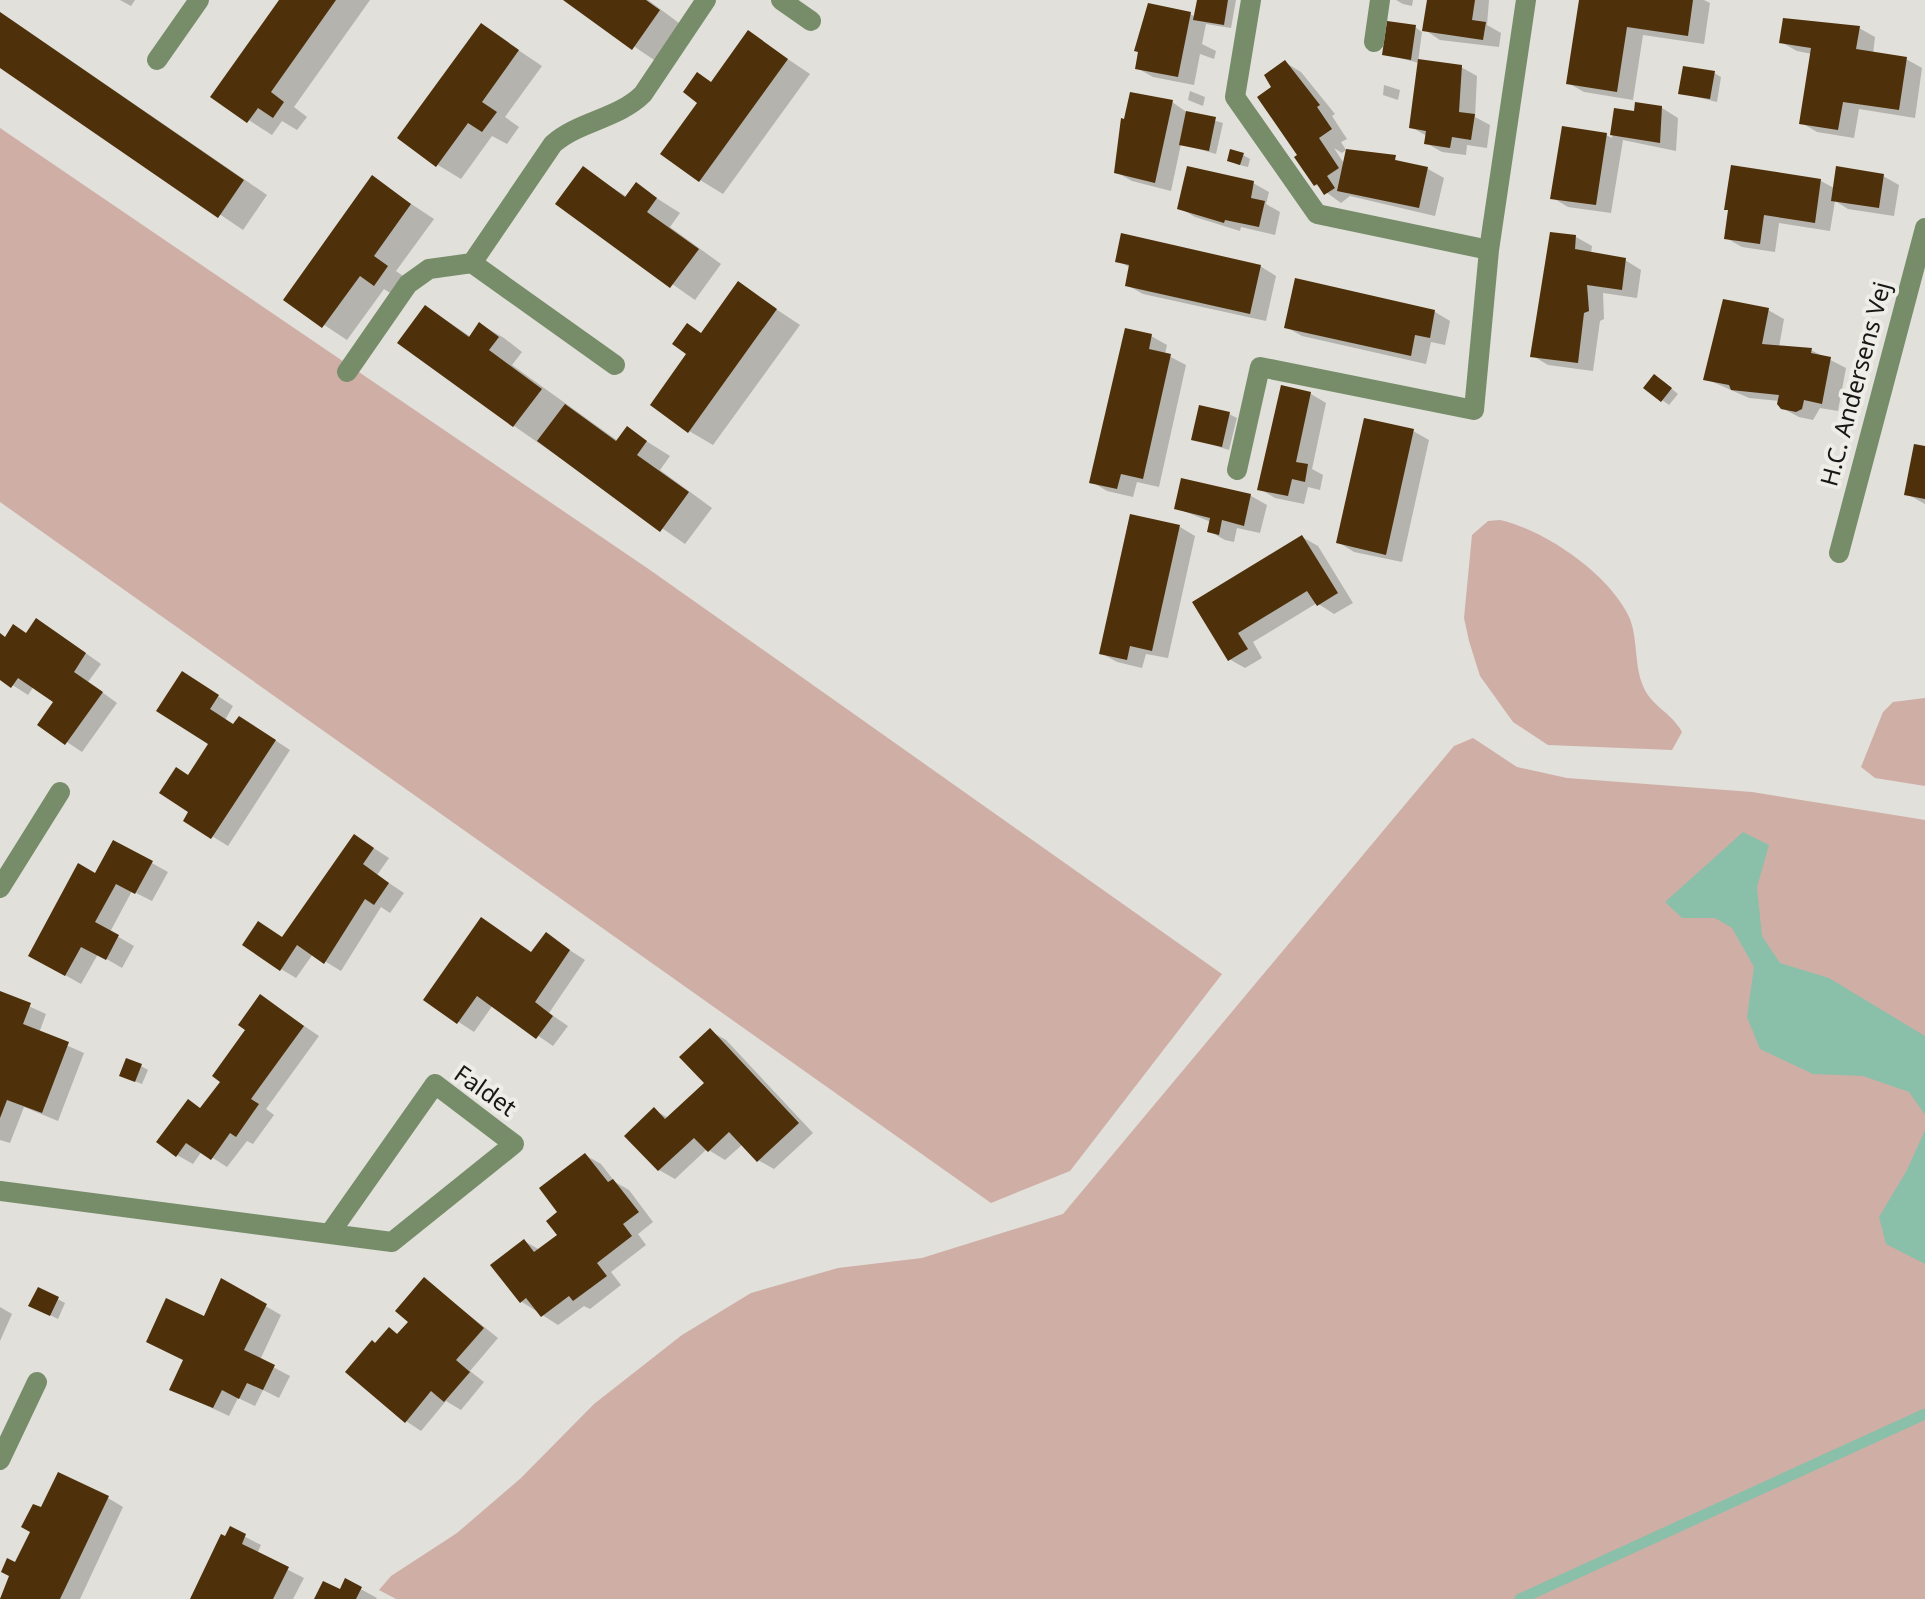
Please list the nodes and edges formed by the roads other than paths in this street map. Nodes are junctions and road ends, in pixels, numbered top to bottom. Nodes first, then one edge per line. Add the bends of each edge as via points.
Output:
1 (199, 0) edge
2 (706, 0) edge
3 (781, 0) edge
4 (1251, 0) edge
5 (1380, 0) edge
6 (1526, 0) edge
7 (811, 21) dead end
8 (1374, 42) dead end
9 (157, 60) dead end
10 (1925, 228) edge
11 (1489, 250) junction
12 (472, 263) junction
13 (615, 365) dead end
14 (347, 372) dead end
15 (1237, 470) dead end
16 (1839, 553) dead end
17 (60, 792) dead end
18 (0, 888) edge
19 (0, 1191) edge
20 (330, 1233) junction
21 (37, 1382) dead end
22 (0, 1460) edge

1 - 9 street
2 - 12 street via 631,106 564,134 553,144
3 - 7 street
4 - 11 street via 1235,97 1317,214
5 - 8 street
6 - 11 street
10 - 16 street, H.C. Andersens Vej
11 - 15 street via 1474,410 1260,367
12 - 13 street
12 - 14 street via 418,275
17 - 18 street
19 - 20 street, Faldet
20 - 20 street, Faldet via 392,1242 514,1144 435,1084
21 - 22 street

